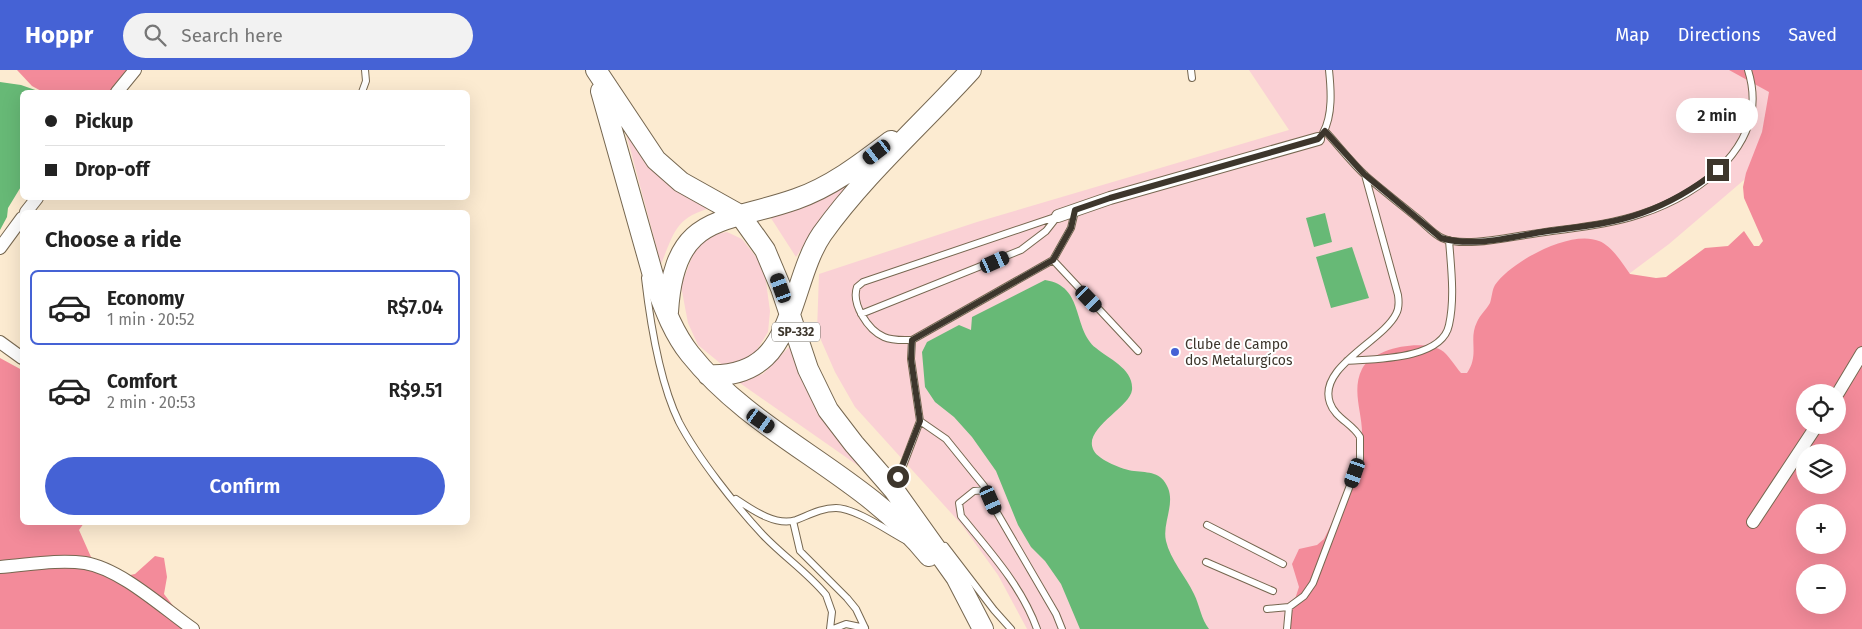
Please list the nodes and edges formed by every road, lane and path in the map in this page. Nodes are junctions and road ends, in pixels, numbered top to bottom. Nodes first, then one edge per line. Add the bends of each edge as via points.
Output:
1 (135, 70) edge
2 (365, 70) edge
3 (595, 70) edge
4 (971, 70) edge
5 (1191, 70) edge
6 (1329, 70) edge
7 (1748, 70) edge
8 (1192, 78) dead end
9 (119, 90) edge
10 (363, 90) edge
11 (925, 117) junction
12 (1322, 135) junction
13 (1364, 174) junction
14 (35, 200) edge
15 (28, 210) edge
16 (1075, 210) junction
17 (740, 215) junction
18 (1058, 216) junction
19 (20, 221) edge
20 (638, 222) junction
21 (1449, 240) junction
22 (0, 248) edge
23 (1053, 260) junction
24 (789, 311) junction
25 (861, 314) junction
26 (668, 318) junction
27 (912, 340) junction
28 (0, 342) edge
29 (1138, 351) dead end
30 (1862, 353) edge
31 (20, 357) edge
32 (1347, 361) junction
33 (708, 375) junction
34 (1843, 384) edge
35 (920, 421) junction
36 (1811, 434) edge
37 (894, 490) junction
38 (986, 490) junction
39 (730, 495) junction
40 (793, 521) junction
41 (1753, 522) dead end
42 (1207, 525) dead end
43 (919, 526) junction
44 (926, 552) junction
45 (1206, 562) dead end
46 (1283, 564) dead end
47 (0, 567) edge
48 (1273, 591) dead end
49 (1289, 607) junction
50 (1267, 609) dead end
51 (980, 623) edge
52 (865, 628) edge
53 (193, 629) edge
54 (831, 629) edge
55 (1011, 629) edge
56 (1036, 629) edge
57 (1062, 629) edge
58 (1287, 629) edge

1 - 9 street
2 - 10 lane
3 - 17 main road, SP-332 via 631,126 667,171
3 - 20 main road, SP-332
4 - 11 main road
5 - 8 lane
6 - 12 lane via 1330,100
7 - 21 lane via 1753,105 1745,136 1718,170 1671,202 1603,224 1485,240
11 - 17 main road via 826,186 796,199
11 - 24 main road via 821,236
12 - 13 lane
12 - 16 street
13 - 21 lane via 1441,238
13 - 32 lane via 1398,295 1398,310 1391,322
14 - 15 street
16 - 18 street
16 - 23 lane via 1071,228
17 - 24 main road, SP-332 via 765,250
17 - 26 main road via 708,225 688,242 674,272
18 - 25 lane via 1046,231 1021,250
18 - 25 lane via 863,282 855,293
19 - 22 street
20 - 26 main road, SP-332
20 - 39 lane via 648,303 668,393 691,442
21 - 32 lane via 1452,287 1449,327 1439,340 1428,349 1409,355
23 - 27 lane
23 - 29 lane
24 - 33 main road via 781,335 764,358 741,372 726,376
24 - 37 main road, SP-332 via 808,369 828,410
25 - 27 lane via 883,337
26 - 33 main road, SP-332 via 689,353
27 - 35 lane via 911,359
28 - 31 street
30 - 34 street
32 - 49 lane via 1329,385 1329,401 1360,437 1360,459 1313,583 1300,600
33 - 44 main road, SP-332 via 746,410 834,470
35 - 37 lane
35 - 38 lane via 946,439
36 - 41 street
37 - 43 main road, SP-332
38 - 56 lane via 967,495 959,503 958,510 1016,586 1030,610
38 - 57 lane
39 - 40 lane via 765,516
39 - 54 lane via 764,535 826,595 832,612
40 - 44 lane via 814,512 838,508
40 - 52 lane via 800,551 847,598
42 - 46 lane
43 - 51 main road, SP-332 via 956,577
43 - 55 lane via 945,546
44 - 51 main road, SP-332
45 - 48 lane
47 - 53 street via 63,562 108,571
49 - 50 lane
49 - 58 lane
52 - 54 lane via 846,624

